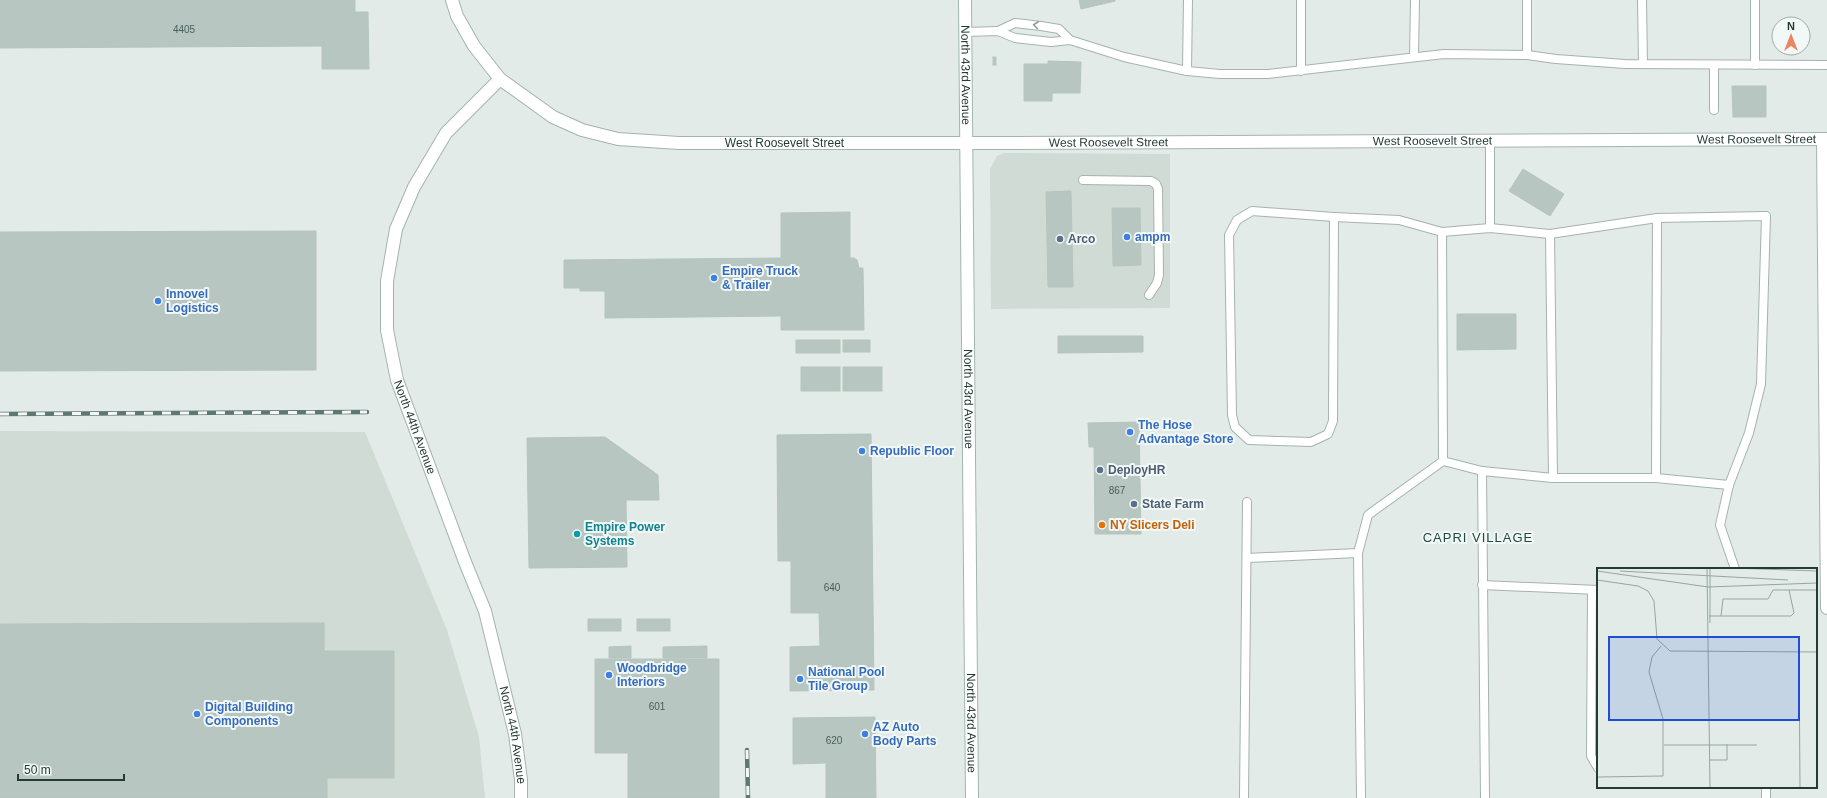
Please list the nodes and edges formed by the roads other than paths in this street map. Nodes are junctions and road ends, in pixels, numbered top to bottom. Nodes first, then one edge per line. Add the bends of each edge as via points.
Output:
1 (452, 0) edge
2 (965, 0) edge
3 (1188, 0) edge
4 (1301, 0) edge
5 (1415, 0) edge
6 (1527, 0) edge
7 (1642, 0) edge
8 (1755, 0) edge
9 (998, 31) junction
10 (966, 32) junction
11 (1070, 40) junction
12 (1527, 55) junction
13 (1414, 56) junction
14 (1643, 64) junction
15 (1714, 65) junction
16 (1756, 65) junction
17 (1827, 65) edge
18 (1187, 71) junction
19 (1301, 71) junction
20 (500, 79) junction
21 (1714, 110) dead end
22 (1825, 139) edge
23 (1490, 141) junction
24 (967, 143) junction
25 (1083, 180) dead end
26 (1334, 217) junction
27 (1657, 218) junction
28 (1490, 228) junction
29 (1442, 232) junction
30 (1550, 234) junction
31 (1826, 283) edge
32 (1149, 295) dead end
33 (1826, 332) edge
34 (1443, 461) junction
35 (1482, 471) junction
36 (1553, 478) junction
37 (1656, 478) junction
38 (1729, 485) junction
39 (1246, 502) dead end
40 (1827, 515) edge
41 (1358, 554) junction
42 (1246, 558) junction
43 (1735, 568) edge
44 (1482, 585) junction
45 (1595, 590) edge
46 (1827, 608) edge
47 (1597, 766) edge
48 (521, 798) edge
49 (972, 798) edge
50 (1244, 798) edge
51 (1361, 798) edge
52 (1485, 798) edge

1 - 20 street, West Roosevelt Street via 457,16 474,46
2 - 10 street, North 43rd Avenue
3 - 18 lane
4 - 19 lane
5 - 13 lane
6 - 12 lane
7 - 14 lane
8 - 16 lane
9 - 10 lane
9 - 11 lane via 1015,38 1051,42
11 -> 9 lane via 1059,29 1041,26 1015,23
10 - 24 street, North 43rd Avenue
11 - 18 lane via 1124,57
12 - 13 lane
12 - 14 lane
13 - 19 lane
14 - 15 lane
15 - 16 lane
15 - 21 lane
16 - 17 lane
18 - 19 lane via 1220,74
20 - 24 street, West Roosevelt Street via 553,117 582,130 618,139 679,142
20 - 48 street, North 44th Avenue via 446,133 414,187 396,229 387,281 387,330 398,380 485,611 515,734
22 - 23 street, West Roosevelt Street
22 - 31 street
23 - 24 street, West Roosevelt Street
23 - 28 lane
24 - 49 street, North 43rd Avenue
25 - 32 lane via 1151,181 1156,184 1159,275
26 - 26 lane via 1252,211 1237,220 1229,235 1232,415 1235,428 1249,440 1311,442 1328,434 1333,421
26 - 29 lane via 1399,220
27 - 30 lane
27 - 37 lane
27 - 38 lane via 1766,216 1761,384 1749,433
28 - 29 lane
28 - 30 lane
29 - 34 lane
30 - 36 lane
31 - 33 street
33 - 40 street
34 - 35 lane
34 - 41 lane via 1368,514
35 - 36 lane
35 - 44 lane
36 - 37 lane
37 - 38 lane
38 - 43 lane via 1720,525
39 - 42 lane
40 - 46 street
41 - 42 lane
41 - 51 lane
42 - 50 lane
44 - 45 lane
44 - 52 lane
45 - 47 lane via 1591,756

